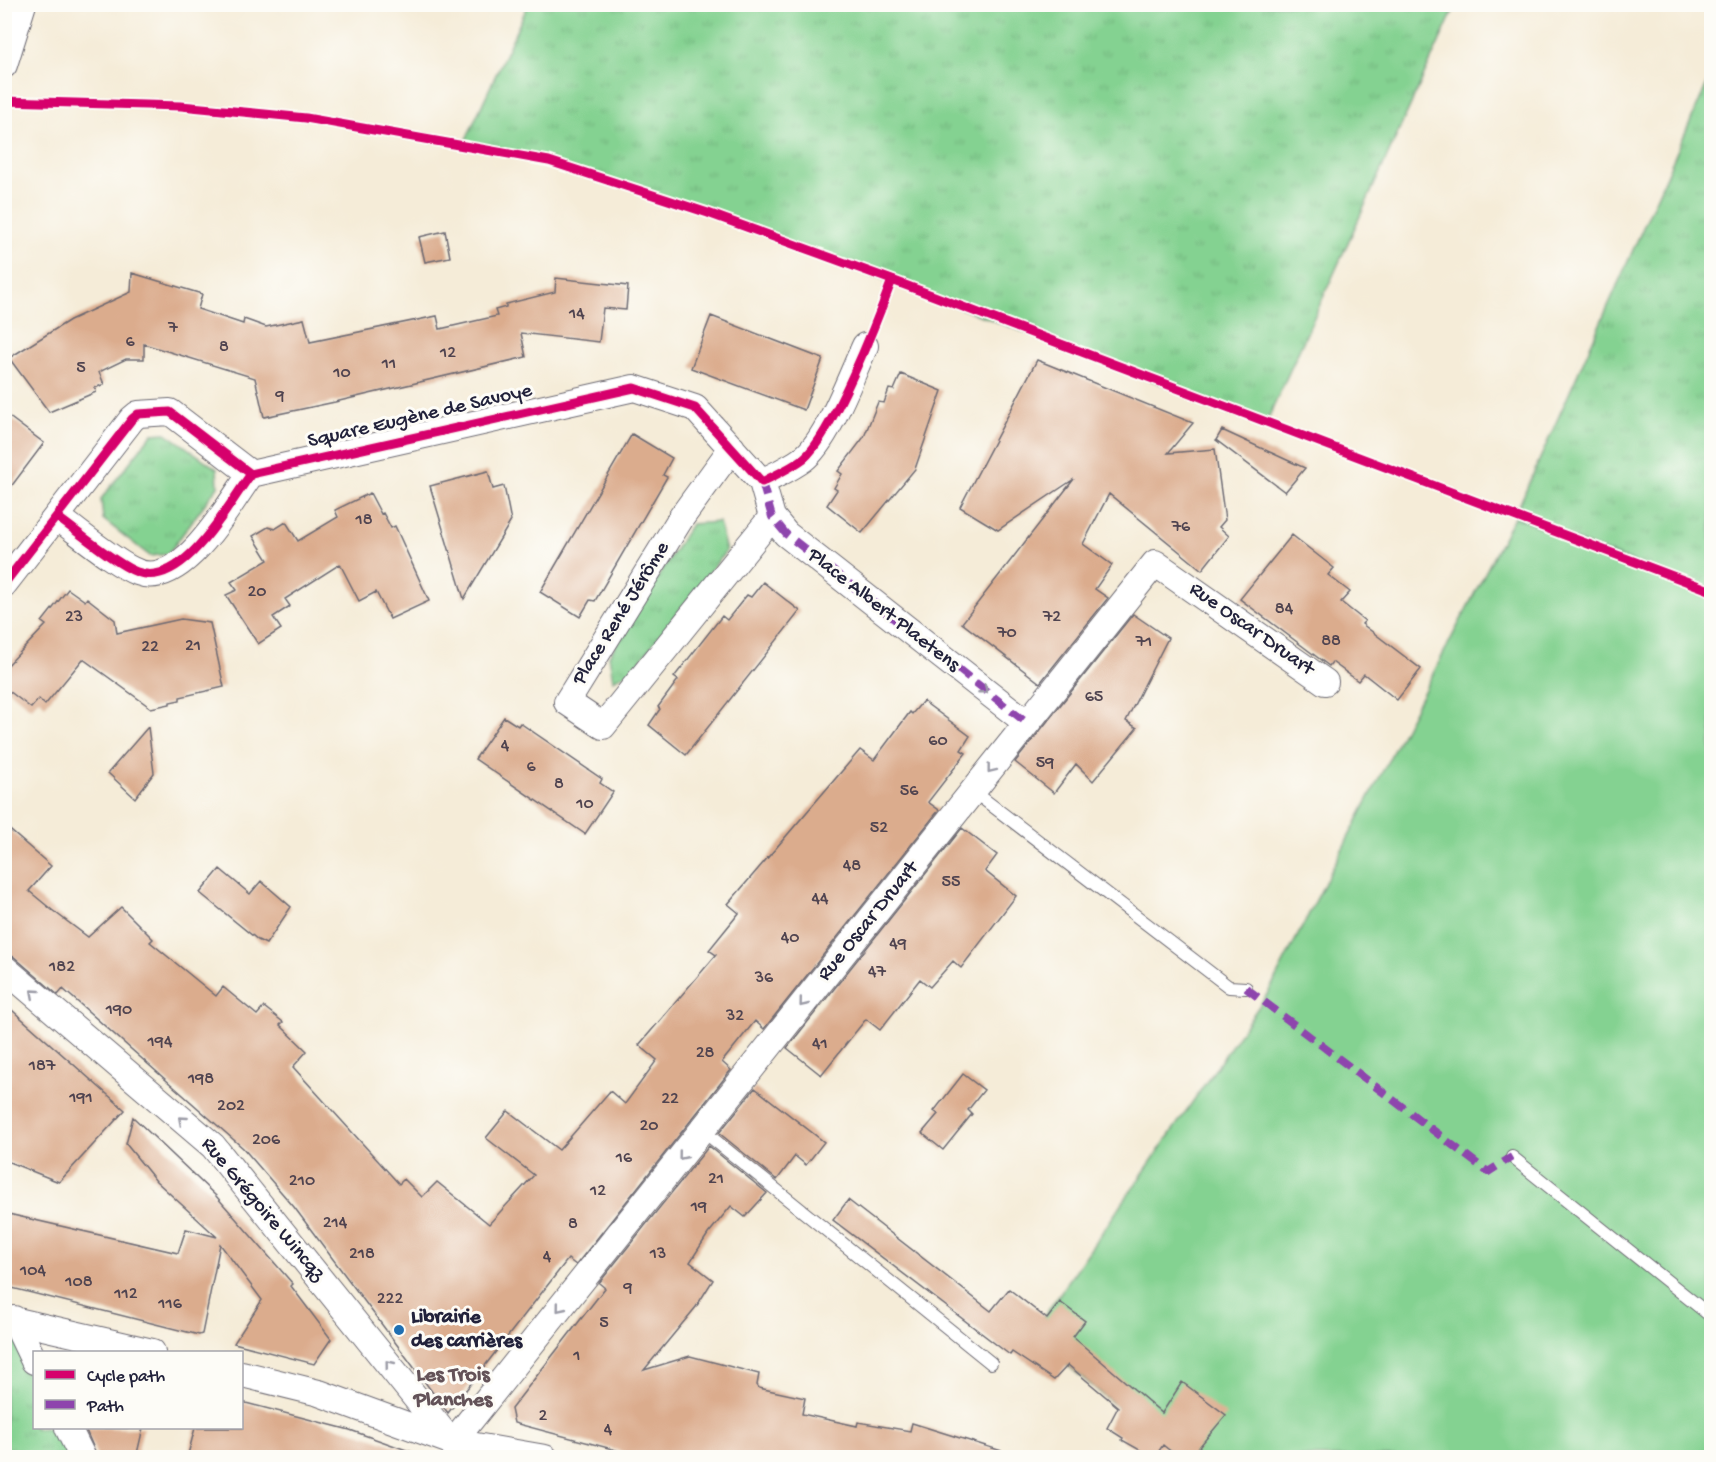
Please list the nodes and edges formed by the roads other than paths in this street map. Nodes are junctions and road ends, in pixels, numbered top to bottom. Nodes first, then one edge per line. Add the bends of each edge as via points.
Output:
1 (23, 4) edge
2 (4, 65) edge
3 (865, 346) dead end
4 (597, 396) joint
5 (732, 448) junction
6 (251, 474) junction
7 (762, 482) junction
8 (57, 517) junction
9 (772, 517) junction
10 (4, 584) edge
11 (1325, 682) dead end
12 (1027, 723) junction
13 (973, 791) junction
14 (4, 968) edge
15 (1246, 988) dead end
16 (702, 1130) junction
17 (1512, 1157) dead end
18 (1712, 1317) edge
19 (9, 1318) edge
20 (144, 1351) edge
21 (33, 1359) edge
22 (991, 1363) dead end
23 (243, 1374) edge
24 (68, 1429) edge
25 (458, 1450) edge
26 (83, 1458) edge
27 (545, 1458) edge

1 - 2 street
3 - 7 street via 813,449
4 - 5 street, Place Albert Plaetens via 634,388 695,408
4 - 6 street, Square Eugène de Savoye
5 - 7 street, Place Albert Plaetens
5 - 9 street, Place René Jérôme via 681,518 567,702 603,726
6 - 8 street via 190,557 153,576 136,572
6 - 8 street via 170,412 138,414
7 - 9 street, Place Albert Plaetens
8 - 10 street
9 -> 12 street, Place Albert Plaetens via 786,534
11 - 12 street, Rue Oscar Druart via 1155,563
12 -> 13 street, Rue Oscar Druart
13 - 15 lane via 1229,987
13 -> 16 street, Rue Oscar Druart
25 -> 14 street, Rue Grégoire Wincqz via 213,1146
16 - 22 lane
16 -> 25 street, Rue Oscar Druart
17 - 18 lane
19 - 20 street
19 - 21 street
23 - 25 street via 319,1393
24 - 26 street
25 - 27 street

